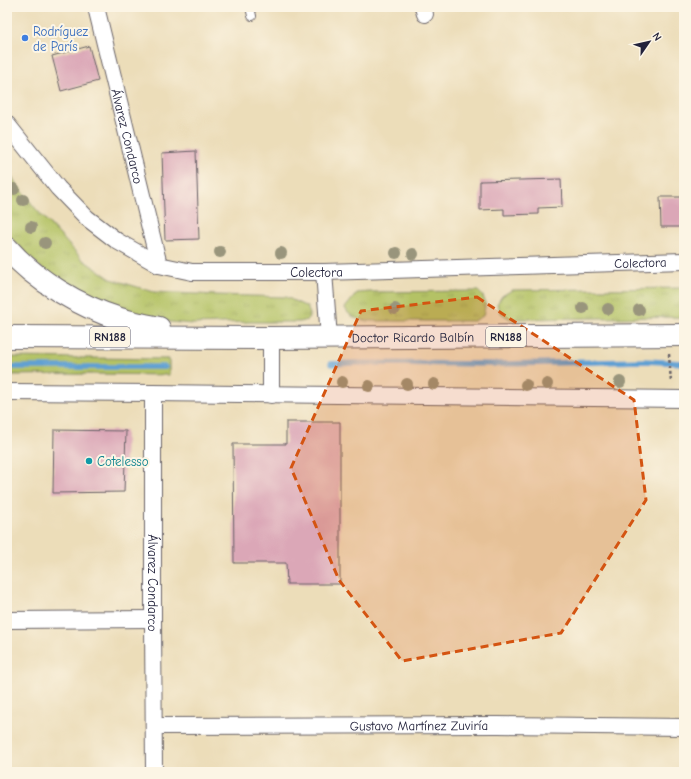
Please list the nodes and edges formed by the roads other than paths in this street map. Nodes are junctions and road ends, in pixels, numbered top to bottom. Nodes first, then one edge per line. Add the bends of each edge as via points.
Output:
1 (96, 7) edge
2 (250, 7) edge
3 (252, 16) dead end
4 (7, 124) edge
5 (7, 248) edge
6 (684, 261) edge
7 (159, 265) junction
8 (324, 272) junction
9 (684, 335) edge
10 (7, 337) edge
11 (214, 337) junction
12 (271, 338) junction
13 (329, 338) junction
14 (7, 392) edge
15 (153, 393) junction
16 (271, 395) junction
17 (684, 399) edge
18 (153, 619) junction
19 (7, 620) edge
20 (154, 726) junction
21 (684, 727) edge
22 (154, 772) edge

1 - 7 street, Álvarez Condarco
2 - 3 lane
4 - 7 street, Colectora via 58,188 87,218 117,241
5 - 11 highway via 61,293 93,308 121,320
6 - 8 street, Colectora
7 - 8 street, Colectora via 192,272
8 - 13 street
9 - 13 highway, Doctor Ricardo Balbín / RN188
10 - 11 highway, RN188
11 - 12 highway, Doctor Ricardo Balbín / RN188
12 - 13 highway, Doctor Ricardo Balbín / RN188
12 - 16 street
14 - 15 street
15 - 16 street
15 - 18 street, Álvarez Condarco
16 - 17 street
18 - 19 street
18 - 20 street, Álvarez Condarco
20 - 21 street, Gustavo Martínez Zuviría
20 - 22 street, Álvarez Condarco

